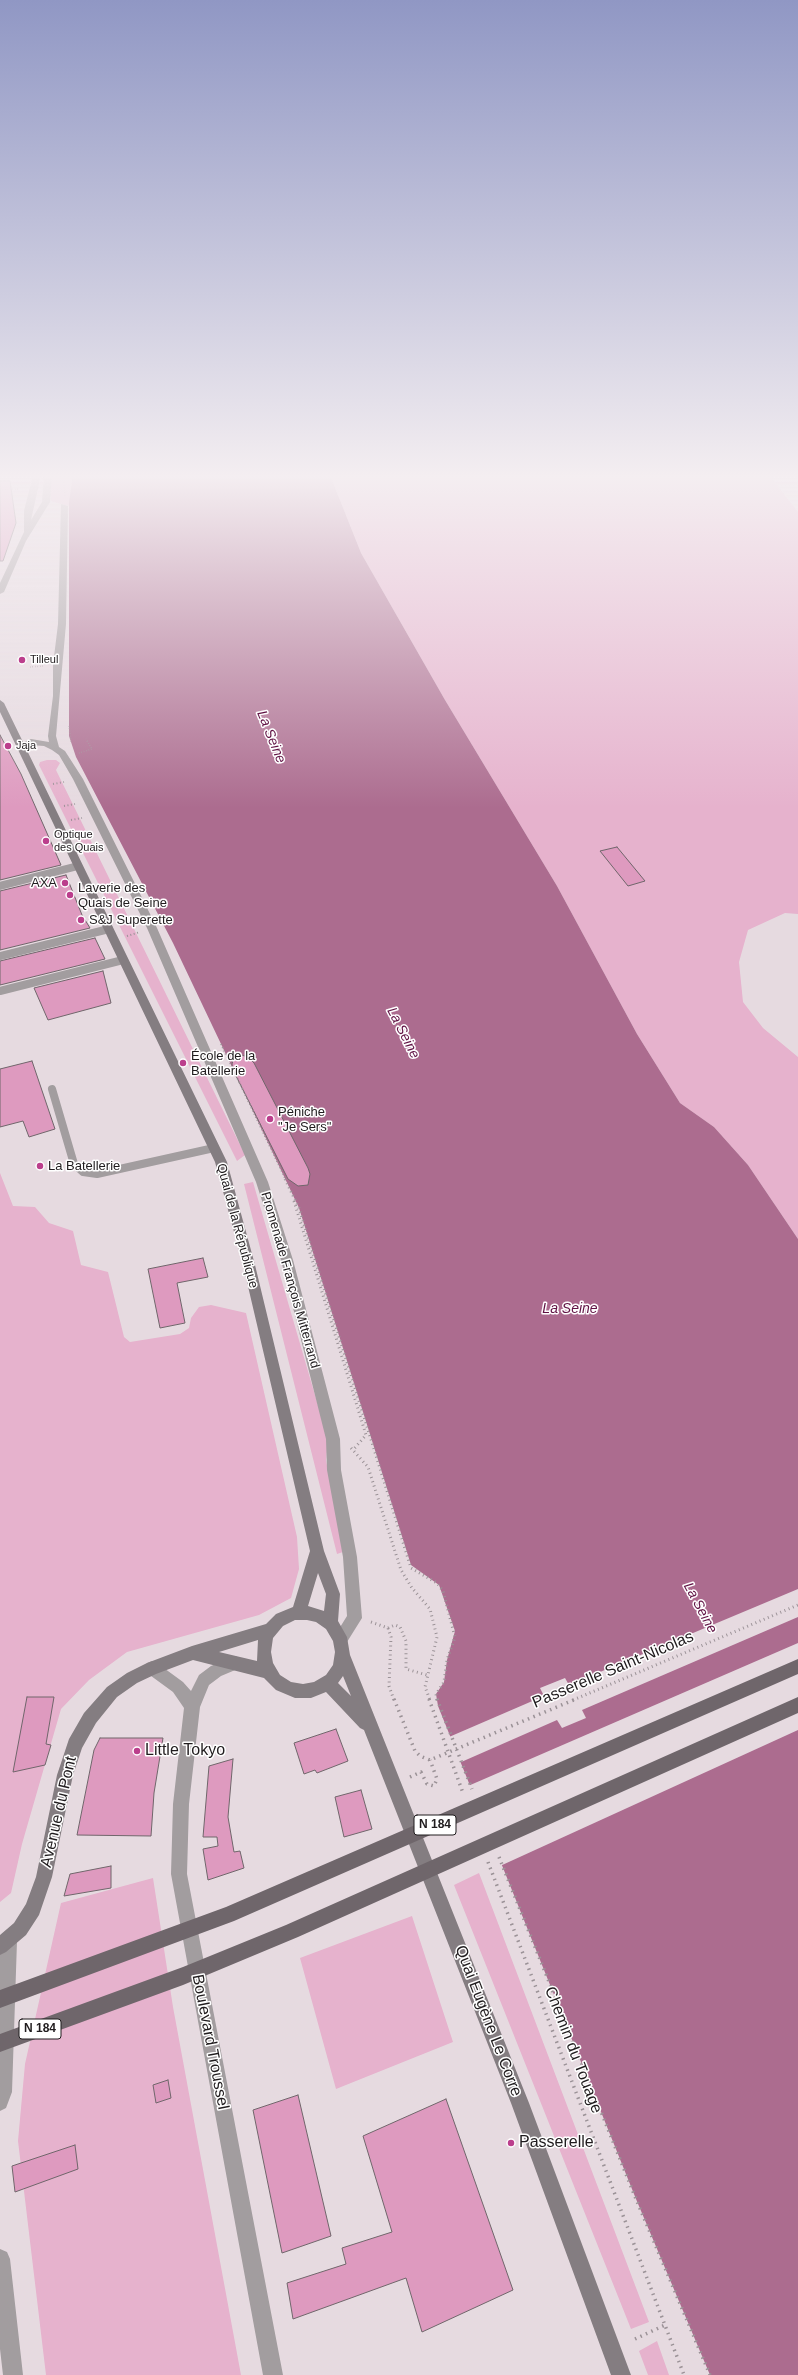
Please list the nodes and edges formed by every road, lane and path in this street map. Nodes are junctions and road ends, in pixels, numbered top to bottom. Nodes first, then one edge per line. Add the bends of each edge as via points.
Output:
1 (63, 586) edge
2 (57, 665) junction
3 (41, 666) joint
4 (30, 667) dead end
5 (0, 703) edge
6 (86, 739) dead end
7 (20, 745) junction
8 (55, 748) junction
9 (65, 757) junction
10 (78, 779) junction
11 (40, 786) junction
12 (90, 802) junction
13 (51, 809) junction
14 (96, 815) junction
15 (57, 823) junction
16 (112, 847) junction
17 (72, 854) junction
18 (78, 866) junction
19 (0, 886) edge
20 (131, 886) junction
21 (93, 897) junction
22 (152, 928) junction
23 (108, 929) junction
24 (114, 941) junction
25 (0, 956) edge
26 (123, 960) junction
27 (0, 991) edge
28 (219, 1040) dead end
29 (52, 1089) dead end
30 (214, 1148) junction
31 (262, 1182) junction
32 (318, 1551) junction
33 (798, 1605) edge
34 (298, 1614) junction
35 (330, 1622) junction
36 (272, 1629) junction
37 (342, 1637) junction
38 (192, 1653) junction
39 (344, 1656) junction
40 (235, 1663) junction
41 (798, 1666) edge
42 (152, 1668) junction
43 (267, 1671) junction
44 (427, 1675) junction
45 (328, 1682) junction
46 (798, 1705) edge
47 (192, 1706) junction
48 (370, 1727) junction
49 (430, 1760) junction
50 (424, 1778) dead end
51 (461, 1788) dead end
52 (473, 1792) dead end
53 (495, 1849) dead end
54 (491, 1868) dead end
55 (4, 1943) edge
56 (0, 1999) edge
57 (0, 2044) edge
58 (0, 2102) edge
59 (0, 2259) edge
60 (665, 2325) junction
61 (635, 2339) dead end
62 (13, 2375) edge
63 (273, 2375) edge
64 (622, 2375) edge
65 (684, 2375) edge
66 (710, 2375) edge

1 - 2 street via 62,624
2 - 3 street
2 - 8 street via 57,696 52,736
3 - 4 path
5 - 7 main road, Quai de la République
6 - 9 path via 92,749
7 - 8 street, Promenade François Mitterrand via 31,742
7 - 11 main road, Quai de la République
8 - 9 street, Promenade François Mitterrand
9 - 10 street, Promenade François Mitterrand
10 - 11 path
10 - 12 street, Promenade François Mitterrand
11 - 13 main road, Quai de la République
12 - 13 path
12 - 14 street, Promenade François Mitterrand
13 - 15 main road, Quai de la République
14 - 15 path
14 - 16 street, Promenade François Mitterrand
15 - 17 main road, Quai de la République
16 - 17 path
16 - 20 street, Promenade François Mitterrand
17 - 18 main road, Quai de la République
18 - 19 lane
18 - 21 main road, Quai de la République
20 - 21 path
20 - 22 street, Promenade François Mitterrand
21 - 23 main road, Quai de la République
22 - 24 path
22 - 31 street, Promenade François Mitterrand
23 - 24 main road, Quai de la République
23 - 25 lane
24 - 26 main road, Quai de la République
26 - 27 lane
26 - 30 main road, Quai de la République
28 - 52 path via 299,1208 411,1568 437,1583 443,1591 455,1636 447,1660 444,1682 436,1694 437,1703
29 - 30 lane via 74,1164 83,1172 96,1174
30 - 32 main road, Quai de la République via 221,1162 249,1265
31 - 37 street, Promenade François Mitterrand via 287,1260 333,1439 334,1470 349,1549 355,1618
31 - 44 path via 283,1175 294,1201 366,1435 353,1450 368,1467 401,1570 430,1609 436,1628 436,1646
32 - 34 main road
32 - 35 main road, Quai de la République via 332,1594
33 - 49 path, Passerelle Saint-Nicolas
34 - 35 main road via 318,1615
34 - 36 main road via 282,1620
35 - 37 main road
36 - 38 main road, Avenue du Pont
36 - 43 main road via 263,1647
37 - 39 main road
38 - 40 main road
38 - 42 main road, Avenue du Pont
39 - 45 main road via 338,1671
39 - 48 main road
40 - 43 main road
40 - 47 street, Boulevard Troussel via 216,1671 204,1680
41 - 56 main road, N 184 via 228,1915
42 - 47 street via 178,1687
42 - 55 main road, Avenue du Pont via 112,1692 90,1718 75,1745 65,1776 42,1883 33,1908 20,1929
43 - 45 main road via 279,1684 291,1690 319,1688
44 - 49 path via 406,1668 406,1641 403,1630 398,1625 388,1628 391,1637 389,1686 415,1751
44 - 51 path via 426,1693
45 - 48 main road, Quai Eugène Le Corre
46 - 57 main road, N 184 via 292,1931
47 - 63 street, Boulevard Troussel via 181,1804 181,1889
48 - 64 main road, Quai Eugène Le Corre via 517,2095
49 - 50 path via 436,1783 430,1786
53 - 66 path
54 - 60 path, Chemin du Touage
55 - 58 street via 3,2092
59 - 62 street
60 - 61 path
60 - 65 path, Chemin du Touage

